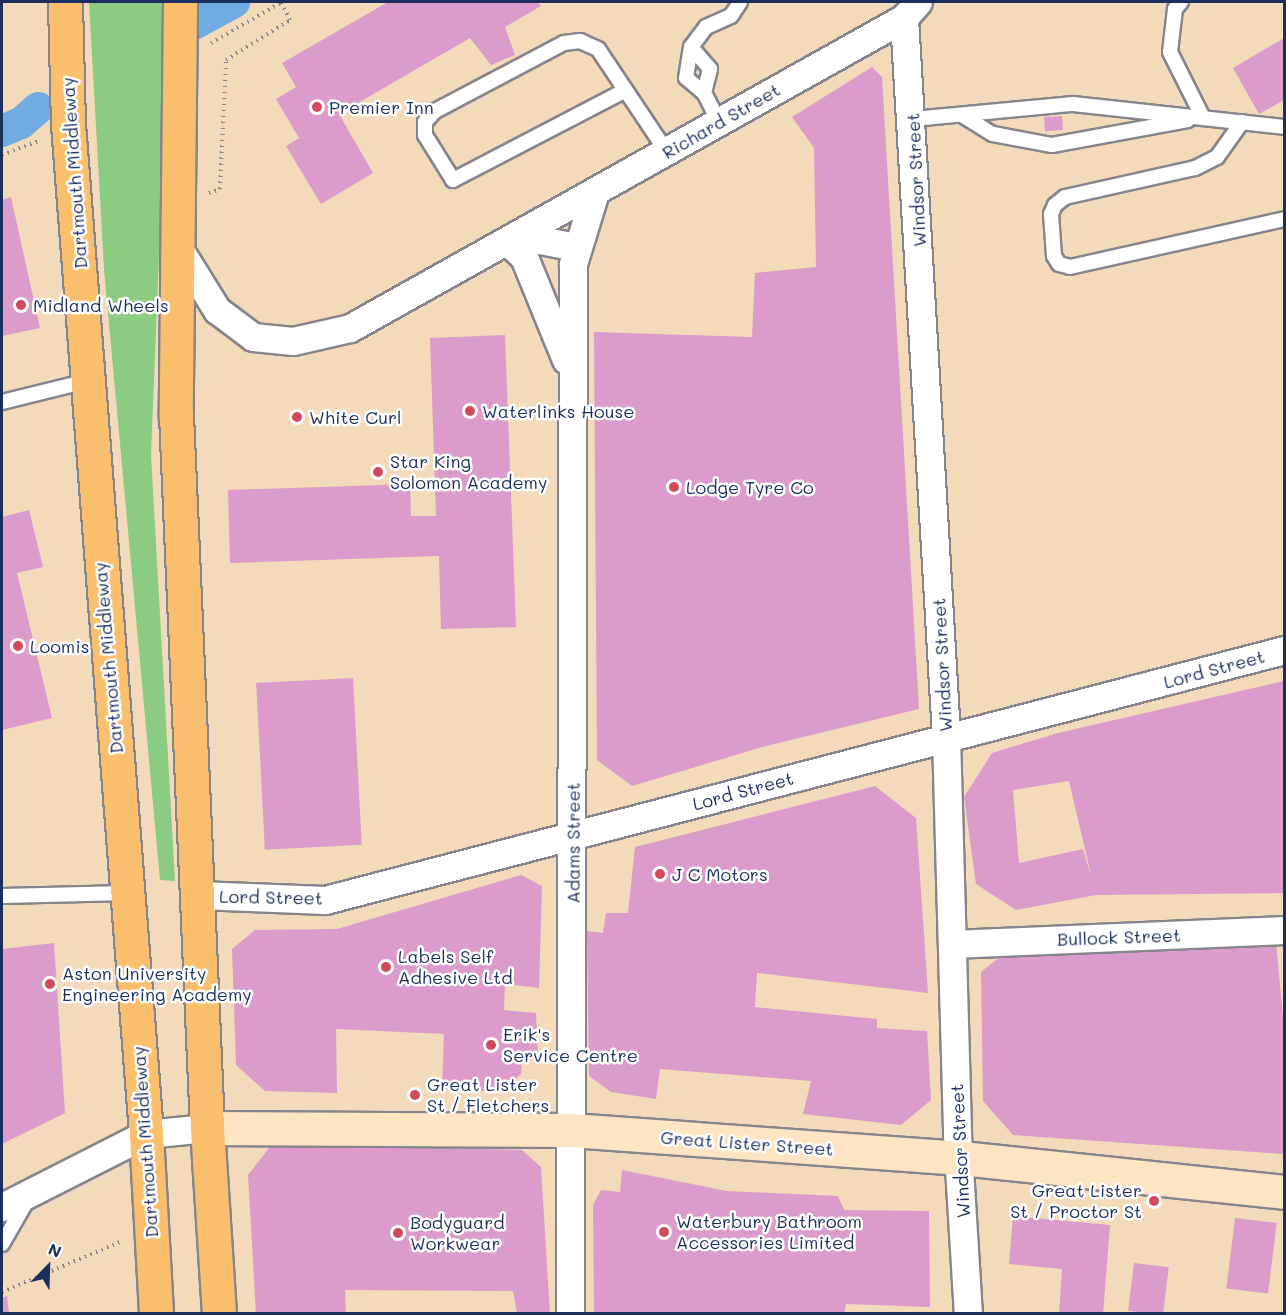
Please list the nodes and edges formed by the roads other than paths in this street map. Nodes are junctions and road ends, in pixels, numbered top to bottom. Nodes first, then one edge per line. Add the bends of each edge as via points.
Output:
1 (65, 2) edge
2 (180, 2) edge
3 (740, 2) edge
4 (1181, 2) edge
5 (911, 10) edge
6 (691, 47) junction
7 (624, 91) junction
8 (704, 93) junction
9 (962, 115) junction
10 (1203, 118) junction
11 (913, 119) junction
12 (719, 122) junction
13 (1242, 122) junction
14 (1284, 127) edge
15 (667, 152) junction
16 (595, 192) junction
17 (1284, 219) edge
18 (513, 239) junction
19 (576, 247) junction
20 (179, 249) junction
21 (571, 372) junction
22 (89, 381) junction
23 (2, 402) edge
24 (1284, 650) edge
25 (946, 736) junction
26 (574, 836) junction
27 (127, 893) junction
28 (198, 895) junction
29 (2, 896) edge
30 (1284, 930) edge
31 (953, 944) junction
32 (207, 1128) junction
33 (571, 1130) junction
34 (146, 1134) junction
35 (961, 1158) junction
36 (32, 1192) junction
37 (1284, 1192) edge
38 (2, 1207) edge
39 (2, 1244) edge
40 (156, 1314) edge
41 (219, 1314) edge
42 (570, 1314) edge
43 (968, 1314) edge

1 - 22 highway, Dartmouth Middleway via 68,124
2 - 20 highway
3 - 6 lane via 731,16 705,27
4 - 10 lane via 1175,9 1170,52
5 - 11 street, Windsor Street
5 - 12 street, Richard Street
6 - 8 lane via 710,69
6 - 8 lane via 686,78
7 - 7 lane via 453,180 424,135 425,122 435,111 564,43 580,41 598,49
7 - 15 lane
8 - 12 lane
9 - 10 lane via 1073,104
9 - 10 lane via 993,134 1052,145
9 - 11 lane
10 - 13 lane
11 - 25 street, Windsor Street
12 - 15 street, Richard Street
13 - 14 lane
13 - 17 lane via 1217,157 1195,168 1065,197 1051,214 1054,256 1059,264 1070,267
15 - 16 street, Richard Street
16 - 18 street, Richard Street
16 - 19 street, Adams Street
18 - 19 street
18 - 20 street, Richard Street via 350,328 293,341 253,337 217,310
18 - 21 street, Adams Street
19 - 21 street, Adams Street
20 - 28 highway via 176,415
21 - 26 street, Adams Street
22 - 23 lane
22 - 27 highway, Dartmouth Middleway
24 - 25 street, Lord Street
25 - 26 street, Lord Street
25 - 31 street, Windsor Street
26 - 28 street, Lord Street via 325,900
26 - 33 street, Adams Street
27 - 29 lane
27 - 34 highway, Dartmouth Middleway
28 - 32 highway
30 - 31 street, Bullock Street
31 - 35 street, Windsor Street
32 - 33 main road, Great Lister Street
32 - 34 street
32 - 41 highway
33 - 35 main road, Great Lister Street
33 - 42 street, Adams Street
34 - 36 street
34 - 40 highway, Dartmouth Middleway
35 - 37 main road, Great Lister Street
35 - 43 street, Windsor Street
36 - 38 street
36 - 39 lane

